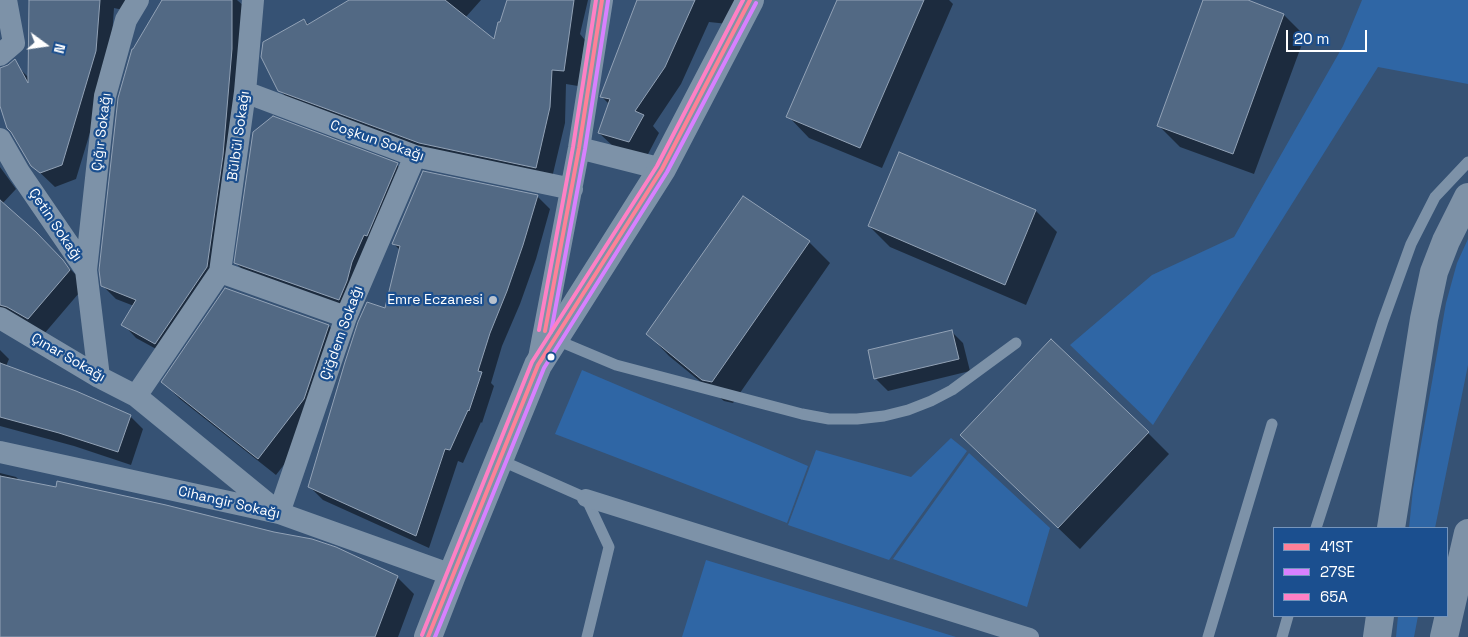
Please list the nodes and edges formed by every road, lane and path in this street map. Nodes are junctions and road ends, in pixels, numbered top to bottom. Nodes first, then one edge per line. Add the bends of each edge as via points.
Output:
1 (6, 0) edge
2 (138, 0) edge
3 (253, 0) edge
4 (602, 0) edge
5 (750, 0) edge
6 (0, 55) edge
7 (245, 92) junction
8 (0, 139) edge
9 (579, 148) junction
10 (415, 156) junction
11 (1468, 162) edge
12 (662, 169) junction
13 (572, 188) junction
14 (1468, 197) edge
15 (86, 270) junction
16 (220, 272) junction
17 (346, 317) junction
18 (0, 318) edge
19 (554, 339) junction
20 (1016, 343) dead end
21 (538, 365) junction
22 (99, 377) junction
23 (136, 396) junction
24 (1272, 424) dead end
25 (0, 452) edge
26 (499, 460) junction
27 (586, 498) junction
28 (279, 513) junction
29 (1316, 527) edge
30 (1391, 527) edge
31 (1468, 533) edge
32 (452, 575) junction
33 (1288, 617) edge
34 (1380, 617) edge
35 (428, 637) edge
36 (587, 637) edge
37 (1030, 637) edge
38 (1208, 637) edge
39 (1282, 637) edge
40 (1378, 637) edge
41 (1444, 637) edge

1 - 6 street via 14,43
2 - 15 street, Çığır Sokağı via 126,20 105,96
3 - 7 street, Bülbül Sokağı
4 - 9 street
5 - 12 street
7 - 10 street, Coşkun Sokağı
7 - 16 street, Bülbül Sokağı
8 - 15 street, Çetin Sokağı
9 - 12 street
9 - 13 street
10 - 13 street, Coşkun Sokağı
10 - 17 street, Çiğdem Sokağı
11 - 29 lane via 1435,197 1411,244 1382,321
12 - 19 street
13 - 21 street
14 - 30 highway via 1434,272
15 - 22 street, Çetin Sokağı
16 - 17 street
16 - 23 street, Bülbül Sokağı
17 - 28 street, Çiğdem Sokağı
18 - 22 street, Çınar Sokağı
19 - 20 lane via 625,368 802,414 857,420 908,410 931,401 952,390
19 - 21 street
21 - 26 street
22 - 23 street, Çınar Sokağı
23 - 28 street
24 - 38 lane
25 - 28 street, Cihangir Sokağı
26 - 27 lane
26 - 32 street
27 - 36 lane via 609,547
27 - 37 street
28 - 32 street, Cihangir Sokağı
31 - 41 highway
32 - 35 street
33 - 39 lane
34 - 40 highway

